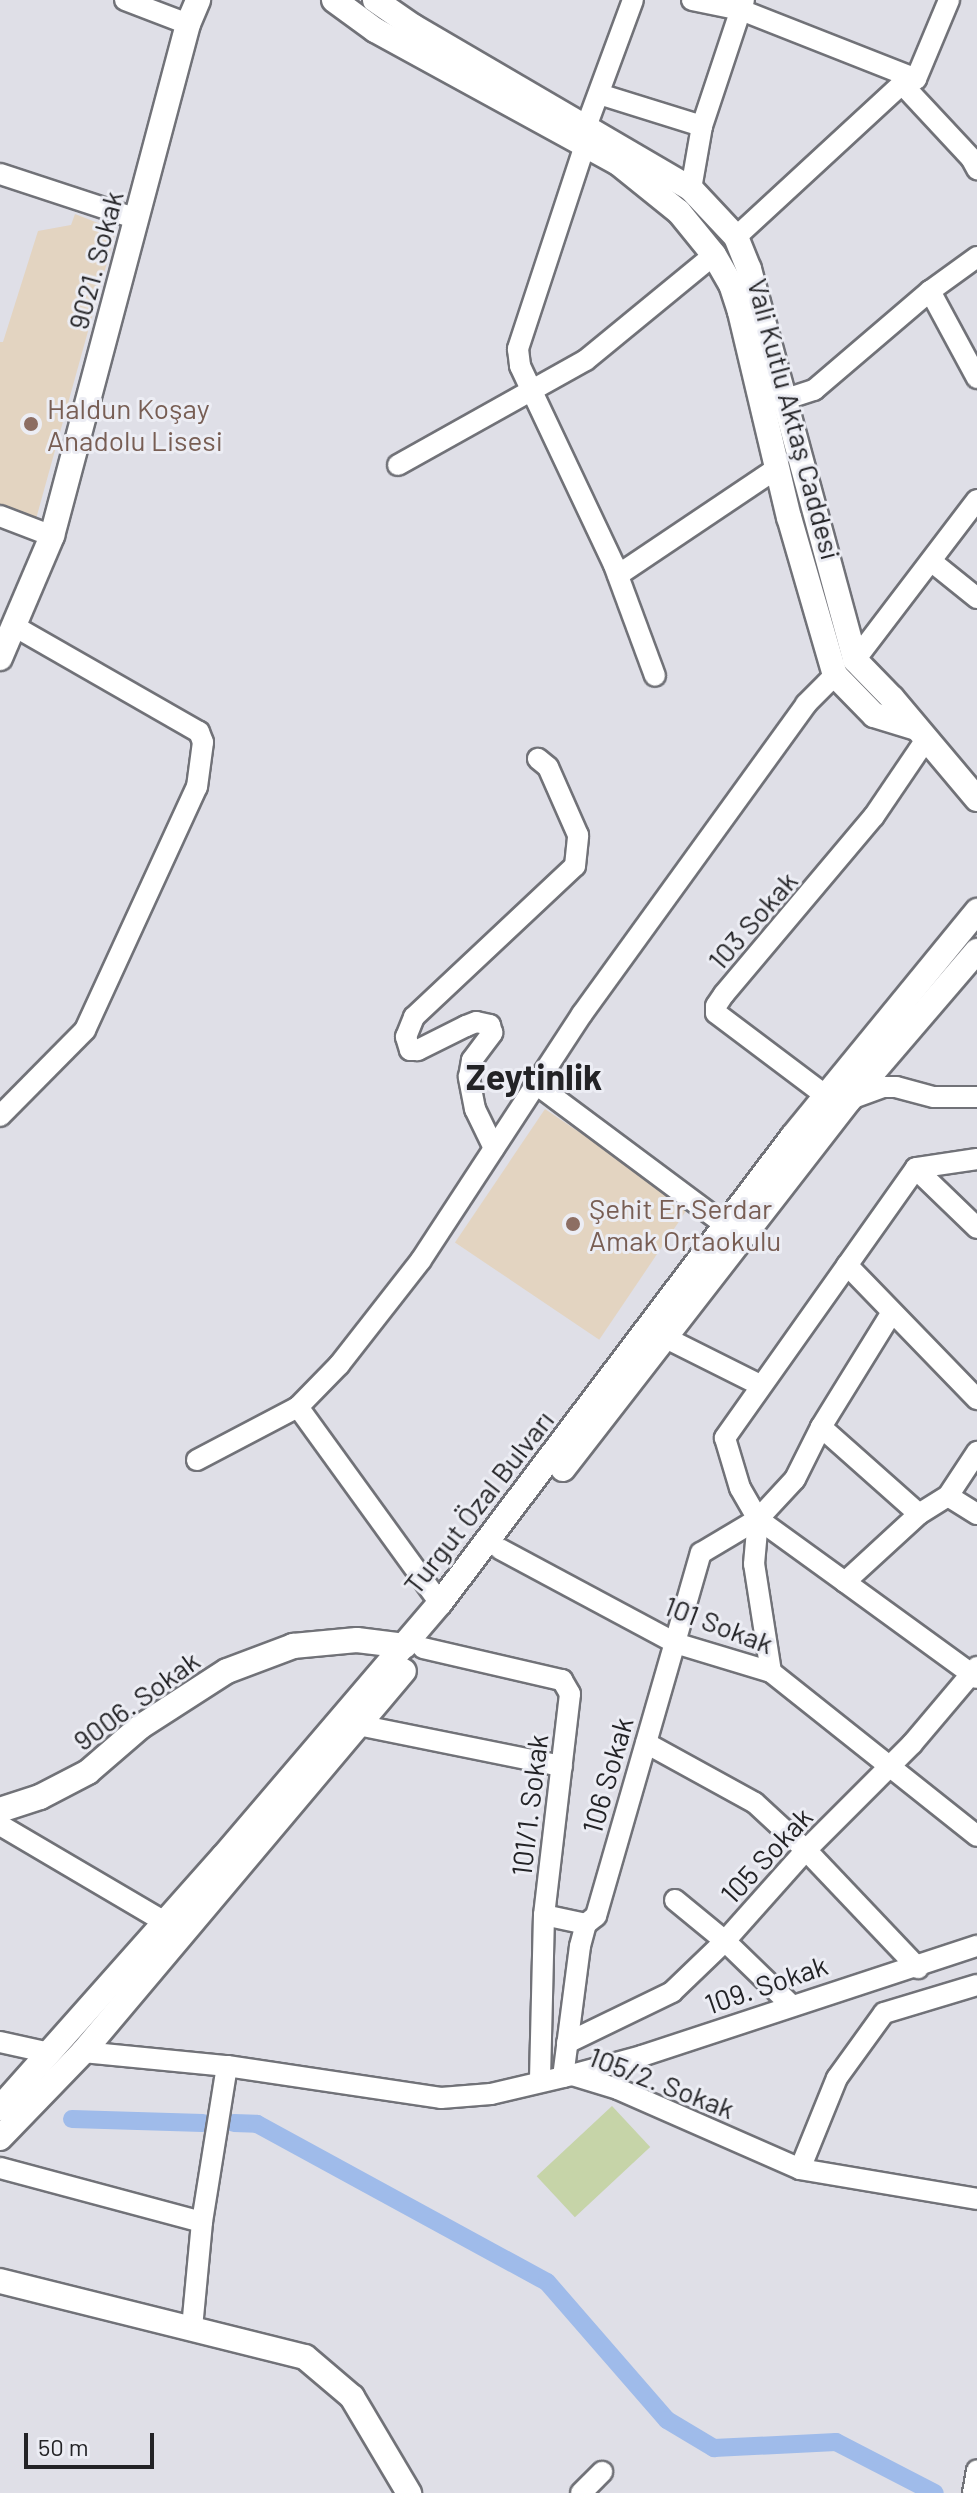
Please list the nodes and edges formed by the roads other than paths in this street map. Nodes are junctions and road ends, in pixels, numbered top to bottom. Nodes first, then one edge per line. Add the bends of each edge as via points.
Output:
1 (125, 0) edge
2 (198, 0) edge
3 (334, 0) edge
4 (375, 0) edge
5 (633, 0) edge
6 (692, 0) edge
7 (946, 1) edge
8 (742, 5) edge
9 (188, 24) junction
10 (909, 81) junction
11 (599, 94) junction
12 (702, 126) junction
13 (586, 136) junction
14 (975, 158) edge
15 (0, 174) edge
16 (691, 189) junction
17 (137, 219) junction
18 (736, 237) junction
19 (714, 255) junction
20 (977, 257) edge
21 (930, 291) junction
22 (977, 378) edge
23 (531, 390) junction
24 (783, 400) junction
25 (398, 465) dead end
26 (777, 468) junction
27 (977, 500) edge
28 (0, 516) edge
29 (52, 536) junction
30 (931, 561) junction
31 (618, 575) junction
32 (977, 598) edge
33 (16, 627) junction
34 (0, 658) edge
35 (855, 660) junction
36 (835, 675) junction
37 (655, 676) dead end
38 (919, 734) junction
39 (538, 759) dead end
40 (977, 799) edge
41 (977, 911) edge
42 (977, 951) edge
43 (536, 1084) junction
44 (826, 1096) junction
45 (977, 1097) edge
46 (850, 1099) junction
47 (0, 1116) edge
48 (494, 1148) junction
49 (977, 1159) edge
50 (916, 1169) junction
51 (725, 1225) junction
52 (977, 1228) edge
53 (847, 1265) junction
54 (892, 1312) junction
55 (655, 1336) junction
56 (760, 1385) junction
57 (977, 1399) edge
58 (298, 1407) junction
59 (821, 1427) junction
60 (977, 1452) edge
61 (197, 1460) dead end
62 (948, 1496) junction
63 (919, 1514) junction
64 (977, 1514) edge
65 (758, 1519) junction
66 (500, 1549) junction
67 (845, 1582) junction
68 (440, 1603) junction
69 (675, 1643) junction
70 (414, 1647) junction
71 (771, 1672) junction
72 (975, 1673) edge
73 (358, 1725) junction
74 (646, 1743) junction
75 (562, 1766) junction
76 (890, 1767) junction
77 (0, 1810) edge
78 (0, 1825) edge
79 (977, 1836) edge
80 (806, 1850) junction
81 (675, 1900) dead end
82 (544, 1915) junction
83 (165, 1922) junction
84 (586, 1924) junction
85 (725, 1941) junction
86 (977, 1946) edge
87 (918, 1968) junction
88 (977, 1985) edge
89 (791, 2005) junction
90 (0, 2042) edge
91 (567, 2043) junction
92 (83, 2052) junction
93 (50, 2053) junction
94 (227, 2066) junction
95 (568, 2076) junction
96 (540, 2082) junction
97 (0, 2108) edge
98 (0, 2138) edge
99 (0, 2168) edge
100 (800, 2169) junction
101 (977, 2199) edge
102 (202, 2222) junction
103 (0, 2281) edge
104 (192, 2328) junction
105 (977, 2470) edge
106 (602, 2472) dead end
107 (409, 2493) edge
108 (581, 2493) edge
109 (973, 2493) edge

1 - 9 street
2 - 9 street, 9021. Sokak
3 - 13 street, Vali Kutlu Aktaş Caddesi via 375,30
4 - 13 street, Vali Kutlu Aktaş Caddesi
5 - 11 street
6 - 8 street
7 - 10 street
8 - 10 street
8 - 12 street
9 - 17 street, 9021. Sokak
10 - 14 street
10 - 18 street
11 - 12 street
11 - 13 street
12 - 16 street
13 - 16 street, Vali Kutlu Aktaş Caddesi
13 - 19 street, Vali Kutlu Aktaş Caddesi via 679,212
13 - 23 street via 518,349
15 - 17 street
16 - 18 street, Vali Kutlu Aktaş Caddesi
17 - 29 street, 9021. Sokak
18 - 19 street
18 - 24 street, Vali Kutlu Aktaş Caddesi
19 - 23 street via 586,360
19 - 26 street, Vali Kutlu Aktaş Caddesi via 740,312
20 - 21 street
21 - 22 street
21 - 24 street via 814,390
23 - 25 street
23 - 31 street
24 - 35 street, Vali Kutlu Aktaş Caddesi
26 - 31 street
26 - 36 street, Vali Kutlu Aktaş Caddesi
27 - 30 street
28 - 29 street
29 - 33 street, 9021. Sokak
30 - 32 street
30 - 35 street
31 - 37 street
33 - 34 street, 9021. Sokak
33 - 47 street via 199,732 203,742 197,787 85,1030
35 - 38 street, Vali Kutlu Aktaş Caddesi
36 - 38 street, Vali Kutlu Aktaş Caddesi via 874,715
36 - 43 street via 806,704
38 - 40 street, Vali Kutlu Aktaş Caddesi
38 - 44 street, 103 Sokak via 874,816 716,1006 716,1013
39 - 48 street via 548,767 578,835 575,866 414,1017 406,1037 410,1050 418,1050 476,1022 490,1025 492,1033 472,1060 469,1077 475,1109
41 - 44 street, Turgut Özal Bulvarı
42 - 46 street, Turgut Özal Bulvarı
43 - 48 street
43 - 51 street
44 - 46 street, 103 Sokak
44 - 51 street, Turgut Özal Bulvarı
45 - 46 street, 103 Sokak via 934,1097 883,1087
46 - 55 street, Turgut Özal Bulvarı
48 - 58 street via 421,1260 339,1365
49 - 50 street
50 - 52 street
50 - 53 street
51 - 55 street, Turgut Özal Bulvarı
53 - 54 street
53 - 56 street
54 - 57 street
54 - 59 street, 106 Sokak
55 - 56 street
55 - 66 street, Turgut Özal Bulvarı
55 - 68 street, Turgut Özal Bulvarı
56 - 65 street via 725,1438 740,1488
58 - 61 street
58 - 68 street
59 - 63 street
59 - 65 street, 106 Sokak via 795,1479
60 - 62 street
62 - 63 street
62 - 64 street
63 - 67 street
65 - 67 street
65 - 69 street, 106 Sokak via 701,1553
65 - 71 street via 754,1564
66 - 69 street, 101 Sokak
66 - 70 street, Turgut Özal Bulvarı
67 - 72 street
68 - 70 street, Turgut Özal Bulvarı
69 - 71 street, 101 Sokak
69 - 74 street, 106 Sokak
70 - 73 street, Turgut Özal Bulvarı
70 - 75 street, 101/1. Sokak via 562,1680 570,1694
70 - 77 street, 9006. Sokak via 357,1640 293,1646 227,1671 140,1727 88,1772
70 - 83 street, Turgut Özal Bulvarı
71 - 76 street, 101 Sokak
72 - 76 street, 105 Sokak
73 - 75 street
73 - 92 street, Turgut Özal Bulvarı
74 - 80 street via 755,1803
74 - 84 street, 106 Sokak via 596,1916
75 - 82 street, 101/1. Sokak
76 - 79 street, 101 Sokak
76 - 80 street, 105 Sokak
78 - 83 street
80 - 85 street, 105 Sokak
80 - 87 street
81 - 85 street
82 - 84 street
82 - 96 street, 101/1. Sokak
83 - 93 street, Turgut Özal Bulvarı
84 - 91 street, 106 Sokak
85 - 89 street
85 - 91 street, 105 Sokak via 672,1992
86 - 87 street, 109. Sokak
87 - 89 street, 109. Sokak
88 - 100 street via 884,2013 837,2078
89 - 95 street, 109. Sokak
90 - 93 street
91 - 95 street, 106 Sokak
92 - 93 street
92 - 94 street, 105/2. Sokak
92 - 98 street, Turgut Özal Bulvarı
93 - 97 street, Turgut Özal Bulvarı
94 - 96 street, 105/2. Sokak via 441,2098 491,2094
94 - 102 street
95 - 96 street, 105/2. Sokak
95 - 100 street, 105/2. Sokak via 618,2089
99 - 102 street
100 - 101 street, 105/2. Sokak
102 - 104 street
103 - 104 street
104 - 107 street via 305,2357 352,2397
105 - 109 street
106 - 108 street

